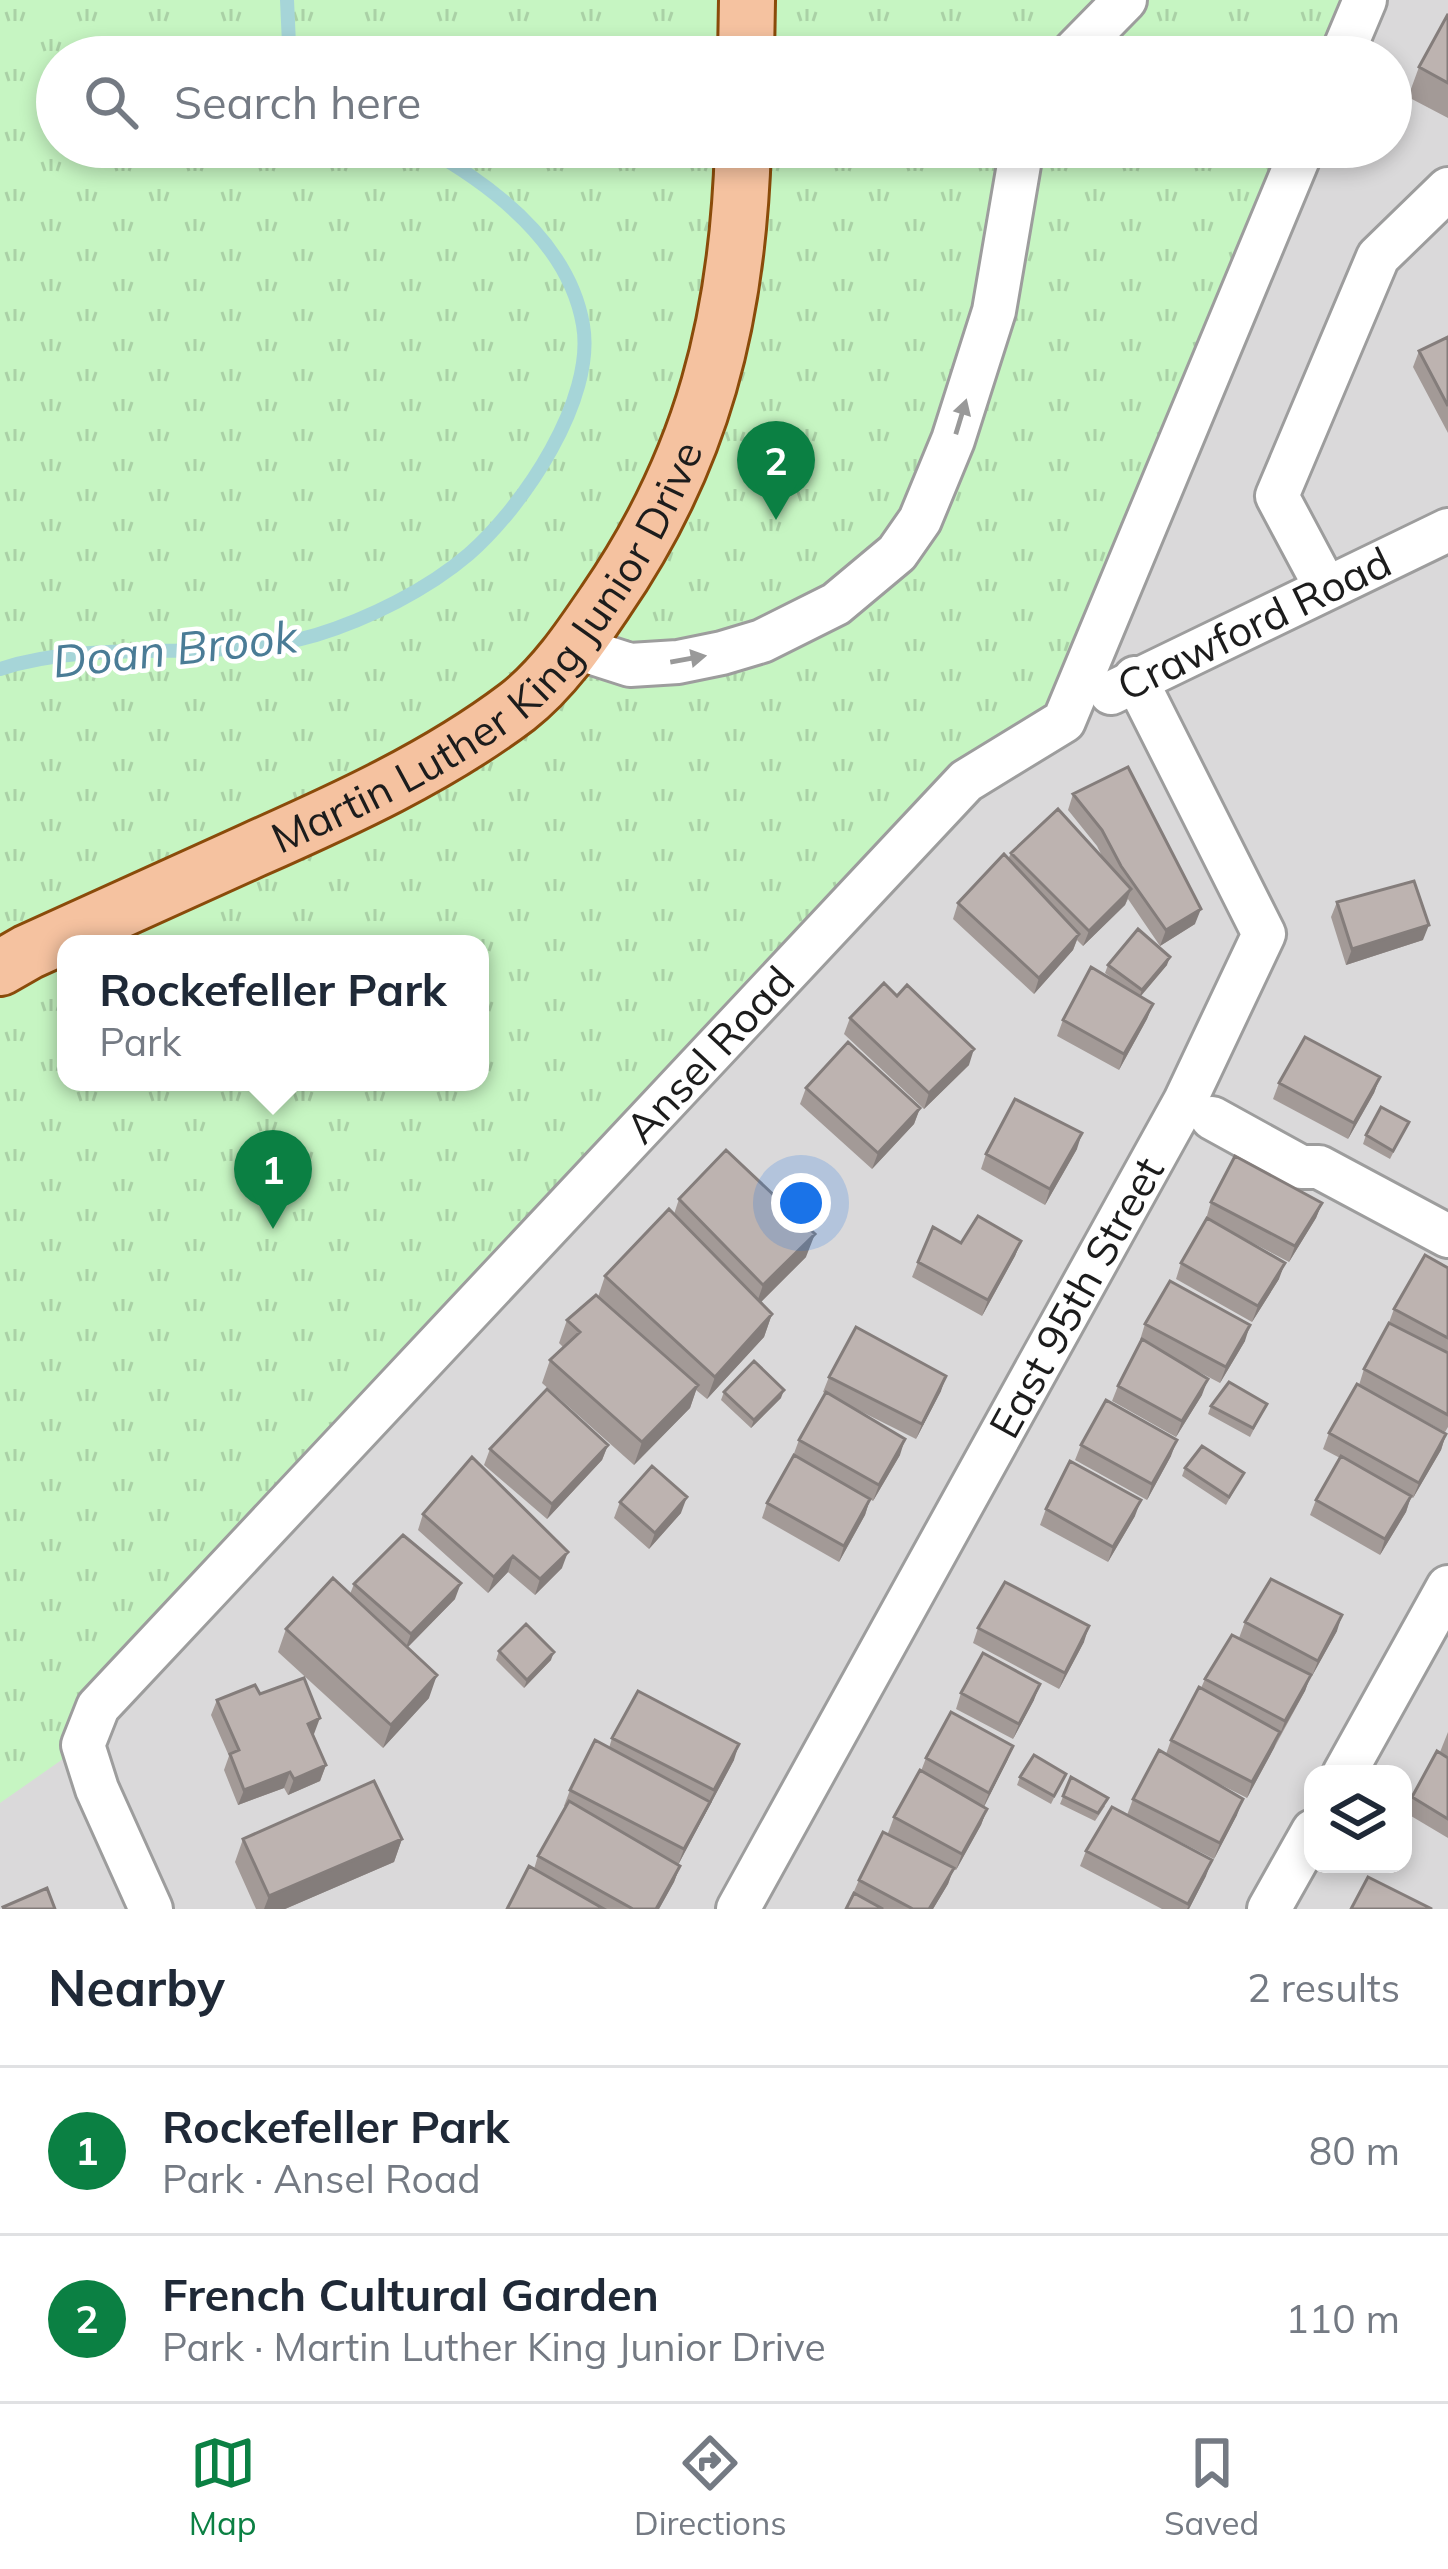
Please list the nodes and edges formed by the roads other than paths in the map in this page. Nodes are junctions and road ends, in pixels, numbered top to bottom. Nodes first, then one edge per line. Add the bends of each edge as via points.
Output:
1 (747, 0) edge
2 (1125, 0) edge
3 (1365, 0) edge
4 (746, 36) edge
5 (1090, 36) edge
6 (1350, 36) edge
7 (742, 168) edge
8 (1018, 168) edge
9 (1295, 168) edge
10 (1448, 189) edge
11 (1448, 530) edge
12 (1326, 588) junction
13 (574, 647) junction
14 (1135, 678) junction
15 (1064, 722) junction
16 (65, 935) edge
17 (57, 939) edge
18 (0, 968) edge
19 (1212, 1118) dead end
20 (1448, 1236) edge
21 (1448, 1587) edge
22 (1349, 1765) edge
23 (1304, 1847) edge
24 (151, 1909) edge
25 (738, 1909) edge
26 (1270, 1909) edge

1 - 4 main road
2 - 5 street
3 - 6 street
7 - 13 main road, Martin Luther King Junior Drive via 740,230 713,382 682,467 634,560
13 -> 8 street via 630,665 722,653 836,604 897,553 953,440 994,310
9 - 15 street
10 - 12 street via 1378,257 1277,496
11 - 12 street, Crawford Road
12 - 14 street, Crawford Road
13 - 16 main road, Martin Luther King Junior Drive via 519,705 375,793
14 - 15 street, Crawford Road
14 - 25 street, East 95th Street via 1264,934 1185,1101
15 - 24 street, Ansel Road via 966,781 98,1707 82,1745
17 - 18 main road, Martin Luther King Junior Drive
19 - 20 street
21 - 22 street
23 - 26 street

